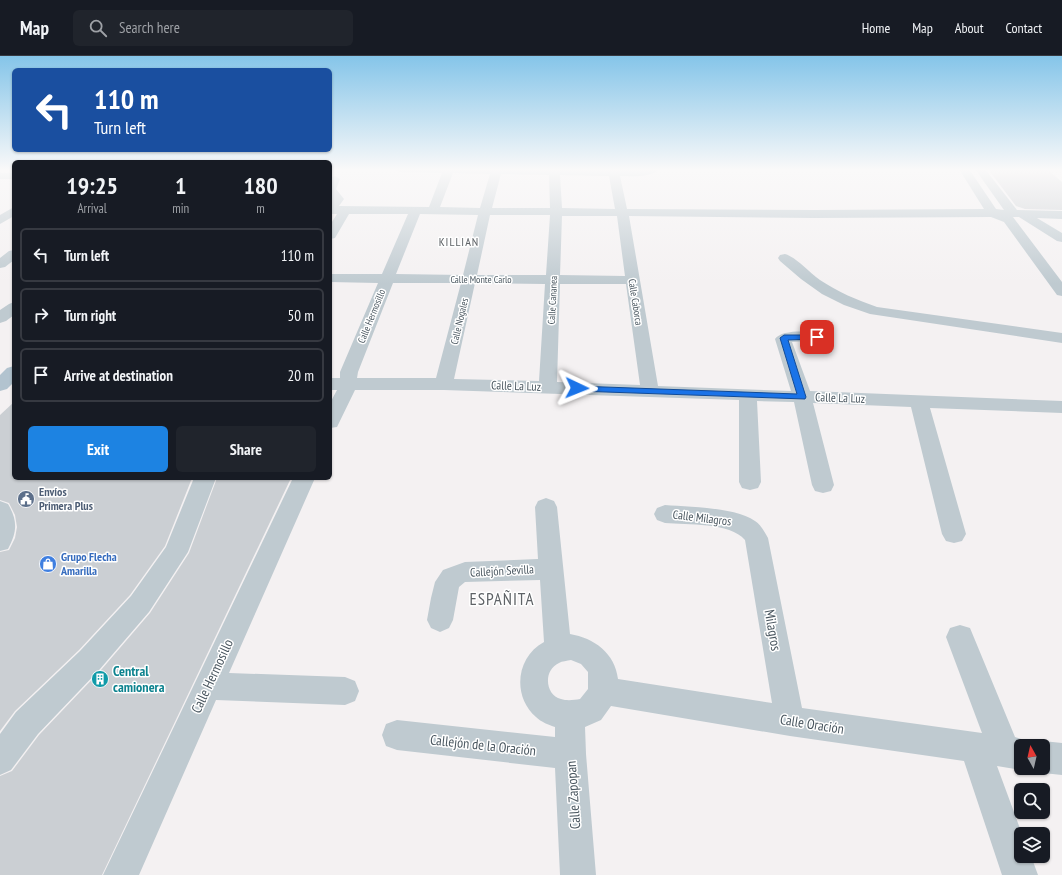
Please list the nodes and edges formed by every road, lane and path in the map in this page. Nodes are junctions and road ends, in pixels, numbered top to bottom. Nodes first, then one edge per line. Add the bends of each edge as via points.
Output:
1 (434, 207) edge
2 (486, 207) edge
3 (556, 207) edge
4 (621, 207) edge
5 (988, 207) edge
6 (1007, 207) edge
7 (0, 210) edge
8 (332, 210) edge
9 (345, 210) junction
10 (12, 211) edge
11 (415, 211) junction
12 (433, 211) junction
13 (12, 212) edge
14 (485, 212) junction
15 (556, 212) junction
16 (622, 212) junction
17 (992, 213) junction
18 (1062, 215) edge
19 (1014, 218) junction
20 (0, 220) edge
21 (946, 222) dead end
22 (332, 232) edge
23 (1062, 238) edge
24 (12, 257) edge
25 (786, 258) dead end
26 (2, 272) edge
27 (332, 278) edge
28 (386, 278) junction
29 (469, 279) junction
30 (554, 279) junction
31 (632, 280) junction
32 (1062, 292) edge
33 (12, 309) edge
34 (0, 318) edge
35 (817, 337) dead end
36 (1062, 338) edge
37 (1034, 344) dead end
38 (1062, 353) edge
39 (8, 380) edge
40 (339, 384) edge
41 (444, 384) junction
42 (548, 387) junction
43 (650, 391) junction
44 (748, 395) junction
45 (802, 397) junction
46 (0, 398) edge
47 (919, 401) junction
48 (1062, 407) edge
49 (332, 414) edge
50 (204, 480) edge
51 (303, 480) edge
52 (750, 482) dead end
53 (823, 485) dead end
54 (546, 507) dead end
55 (0, 510) edge
56 (664, 514) dead end
57 (954, 534) dead end
58 (756, 538) joint
59 (0, 542) edge
60 (551, 569) junction
61 (440, 620) dead end
62 (960, 637) dead end
63 (558, 648) junction
64 (208, 686) junction
65 (345, 691) dead end
66 (603, 691) junction
67 (570, 716) junction
68 (790, 721) junction
69 (397, 735) dead end
70 (1000, 752) edge
71 (570, 754) junction
72 (1050, 758) edge
73 (0, 759) edge
74 (1062, 759) edge
75 (121, 875) edge
76 (578, 875) edge
77 (1020, 875) edge

1 - 12 street
2 - 14 street, Calle Nogales
3 - 15 street, Calle Cananea
4 - 16 street, Calle Caborca
5 - 17 street
6 - 19 street
7 - 10 street
8 - 9 street
9 - 11 street
9 - 22 street
11 - 12 street
11 - 28 street, Calle Hermosillo
12 - 14 street
13 - 20 street
14 - 15 street
14 - 29 street, Calle Nogales
15 - 16 street
15 - 30 street, Calle Cananea
16 - 17 street
16 - 31 street, Calle Caborca
17 - 19 street
18 - 19 street
19 - 21 street
19 - 23 street
19 - 32 street
24 - 26 street
25 - 36 street via 814,283 831,294 876,311
27 - 28 street, Calle Monte Carlo
28 - 29 street, Calle Monte Carlo
28 - 40 street, Calle Hermosillo via 349,372
29 - 30 street, Calle Monte Carlo
29 - 41 street, Calle Nogales
30 - 31 street, Calle Monte Carlo
30 - 42 street, Calle Cananea
31 - 43 street, Calle Caborca
33 - 34 street
35 - 45 street via 784,338
37 - 38 street
39 - 46 main road
40 - 41 street, Calle La Luz
40 - 49 street, Calle Hermosillo
41 - 42 street, Calle La Luz
42 - 43 street, Calle La Luz
43 - 44 street, Calle La Luz
44 - 45 street, Calle La Luz
44 - 52 street
45 - 47 street, Calle La Luz
45 - 53 street
47 - 48 street, Calle La Luz
47 - 57 street
50 - 73 street via 176,552 140,604 90,660 27,723
51 - 64 street, Calle Hermosillo
54 - 60 street
55 - 59 street via 4,515 5,529
56 - 58 street, Calle Milagros via 729,520 743,525
58 - 68 street, Milagros
60 - 61 street, Callejón Sevilla via 465,572 456,575 447,585
60 - 63 street
62 - 70 street
63 - 66 street via 583,650 593,657 601,667
63 - 67 street via 540,659 535,668 534,690 547,708 558,714
64 - 65 street
64 - 75 street, Calle Hermosillo
66 - 67 street via 599,701 591,709
66 - 68 street, Calle Oración
67 - 71 street, Calle Zapopan
68 - 70 street, Calle Oración
69 - 71 street, Callejón de la Oración
70 - 77 street
71 - 76 street, Calle Zapopan
72 - 74 street

